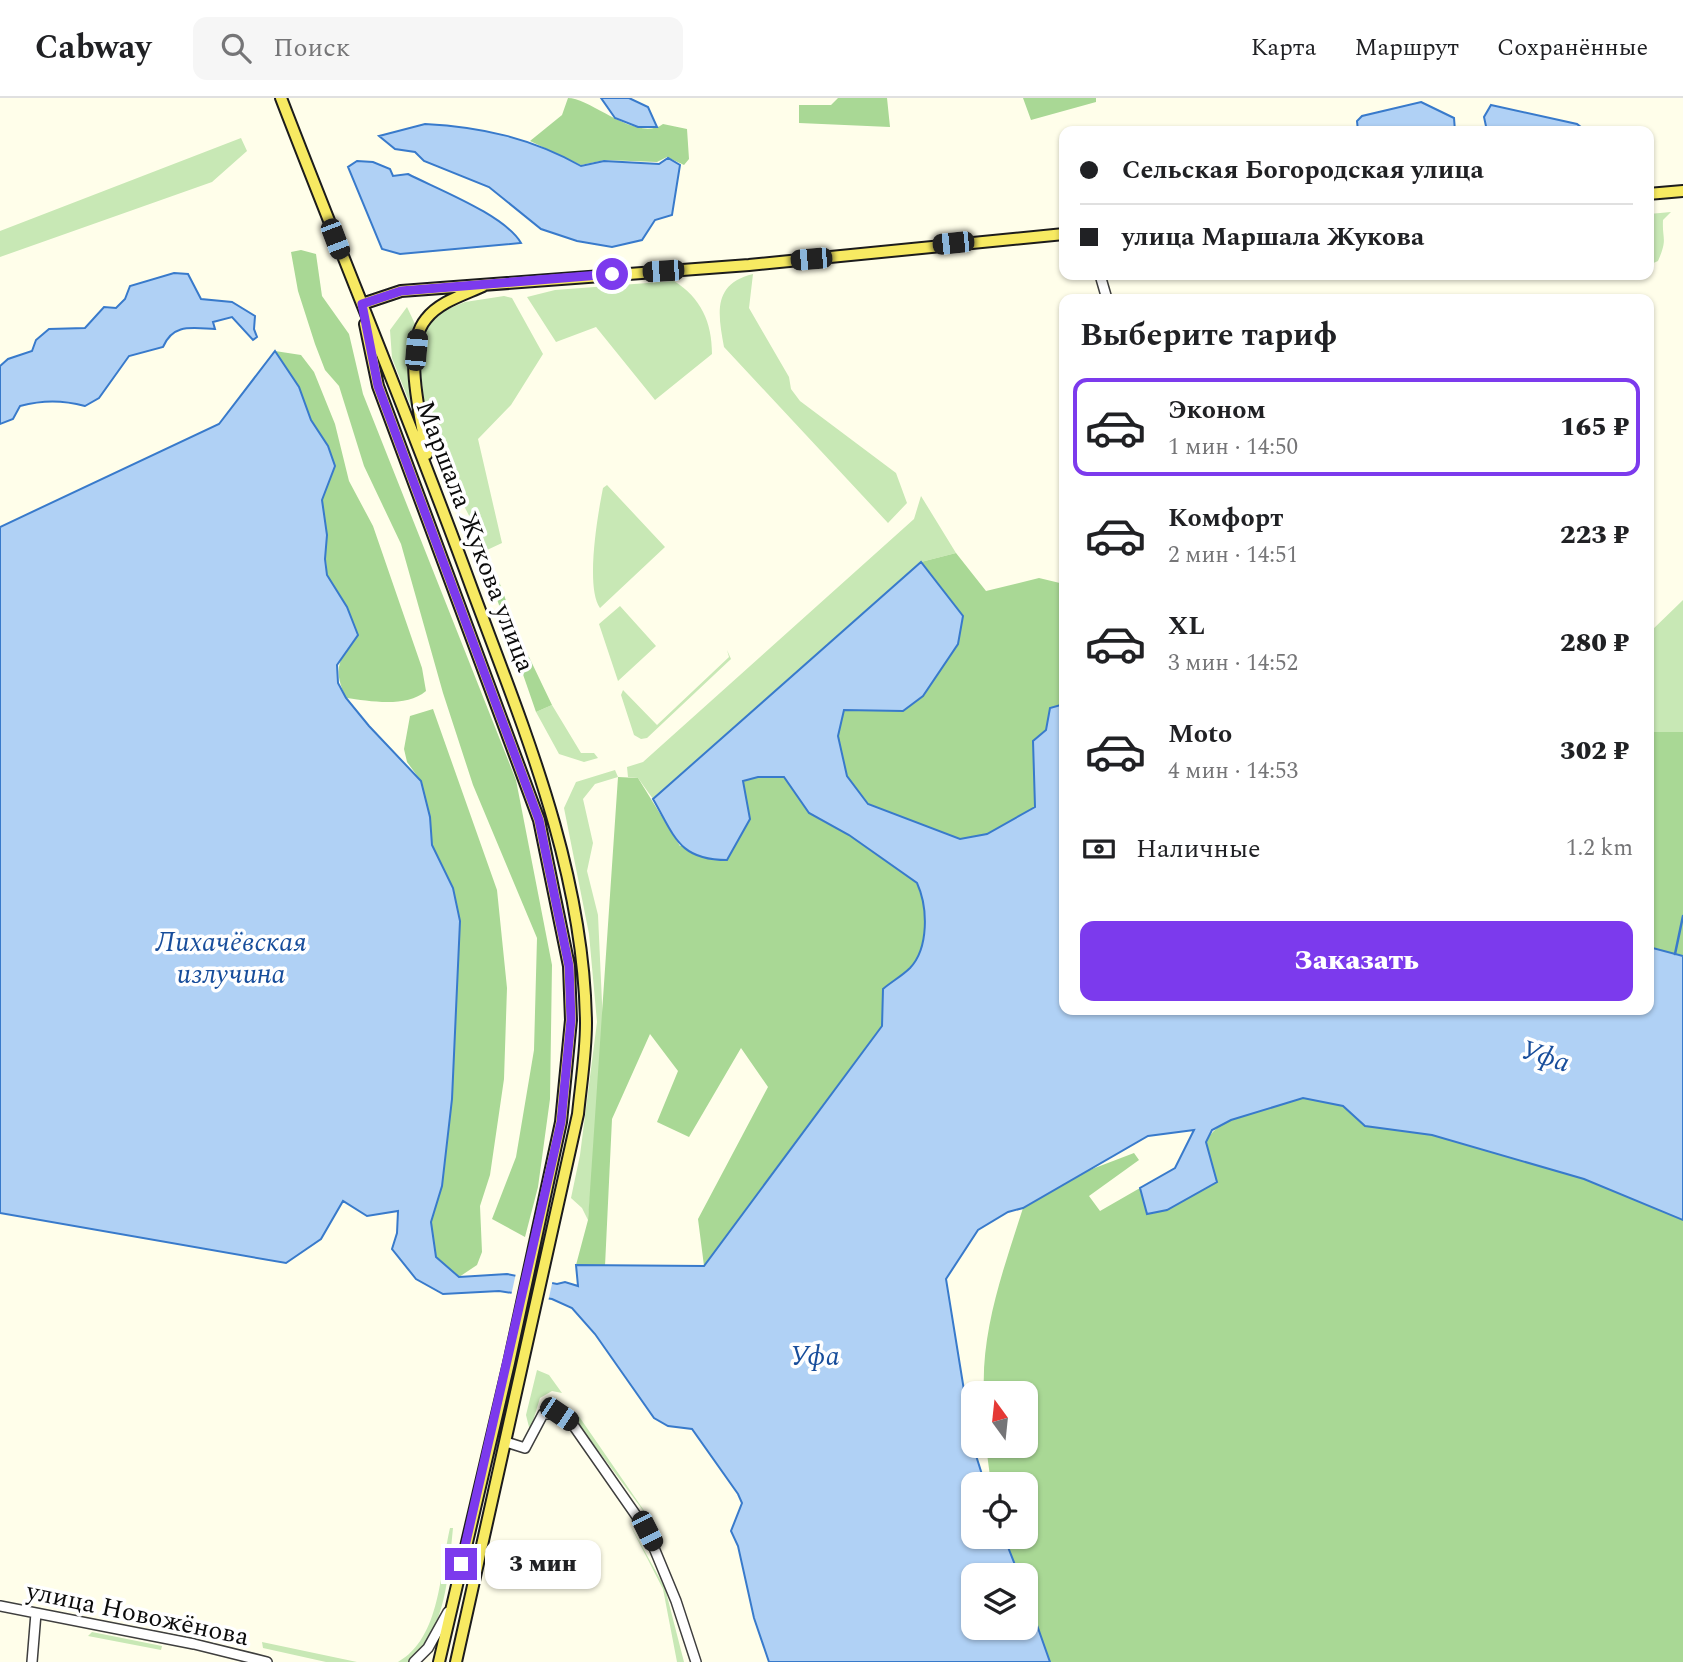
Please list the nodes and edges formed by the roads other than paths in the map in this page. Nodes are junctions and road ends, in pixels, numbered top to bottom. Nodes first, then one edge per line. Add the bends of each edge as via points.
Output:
1 (281, 98) edge
2 (1683, 191) edge
3 (1654, 193) edge
4 (1059, 234) edge
5 (491, 283) junction
6 (362, 304) junction
7 (430, 474) junction
8 (506, 1442) junction
9 (0, 1606) edge
10 (451, 1608) junction
11 (36, 1613) junction
12 (32, 1662) edge
13 (267, 1662) edge
14 (414, 1662) edge
15 (439, 1662) edge
16 (456, 1662) edge
17 (696, 1662) edge

1 - 6 main road
2 - 3 main road
4 - 5 main road via 749,265
5 - 6 main road via 401,291
5 - 7 main road via 441,305 425,319 417,336 416,390
6 - 7 main road, Маршала Жукова улица
6 - 10 main road, Маршала Жукова улица via 378,386 525,777 551,869 569,966 571,1020 561,1122
7 - 8 main road, Маршала Жукова улица via 542,783 571,891 582,964 586,1025 578,1114
8 - 16 main road, Маршала Жукова улица
8 - 17 street via 525,1448 543,1414 559,1414 571,1422 647,1531
9 - 11 street, улица Новожёнова
10 - 14 street via 428,1648
10 - 15 main road, Маршала Жукова улица
11 - 12 street
11 - 13 street, улица Новожёнова

